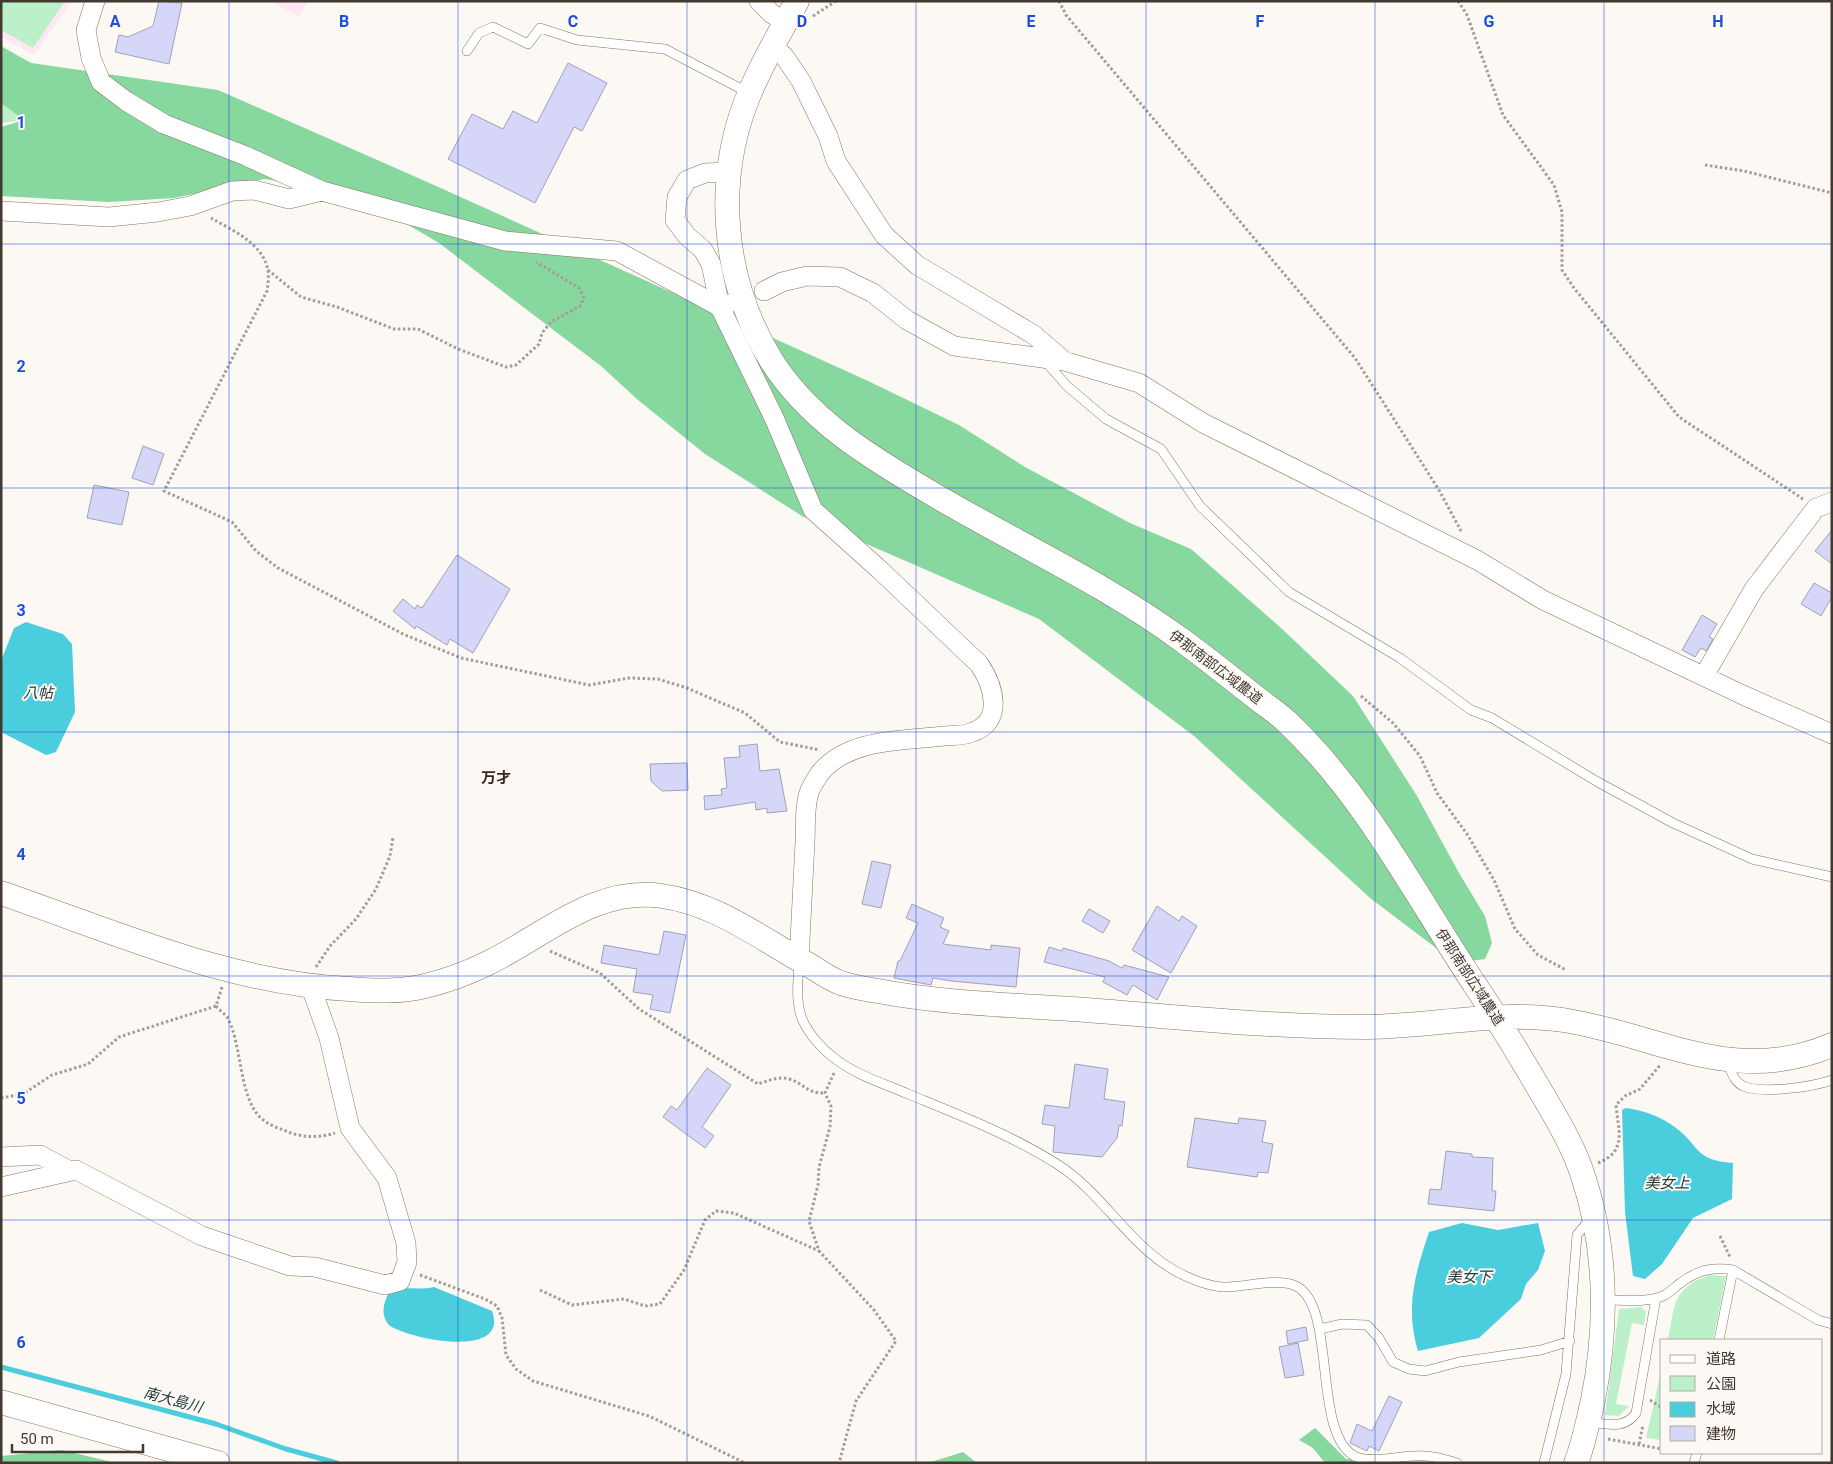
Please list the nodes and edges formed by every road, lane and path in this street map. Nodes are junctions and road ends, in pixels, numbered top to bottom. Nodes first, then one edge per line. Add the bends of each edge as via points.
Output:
1 (95, 1) edge
2 (760, 1) edge
3 (797, 1) edge
4 (1060, 1) edge
5 (1458, 1) edge
6 (786, 22) junction
7 (774, 47) junction
8 (467, 51) dead end
9 (749, 93) junction
10 (1705, 165) dead end
11 (727, 172) junction
12 (322, 191) junction
13 (1832, 193) edge
14 (190, 206) junction
15 (1, 211) edge
16 (533, 260) dead end
17 (268, 270) junction
18 (764, 291) dead end
19 (724, 305) junction
20 (1042, 358) junction
21 (1064, 361) junction
22 (1824, 505) edge
23 (1477, 560) junction
24 (1704, 676) junction
25 (1361, 696) dead end
26 (1832, 734) edge
27 (843, 754) junction
28 (393, 838) dead end
29 (1832, 877) edge
30 (1, 893) edge
31 (526, 941) junction
32 (799, 960) junction
33 (227, 969) junction
34 (1566, 970) dead end
35 (311, 987) junction
36 (216, 1006) junction
37 (1497, 1018) junction
38 (1832, 1045) edge
39 (1726, 1060) junction
40 (840, 1062) junction
41 (1662, 1063) dead end
42 (1832, 1080) edge
43 (825, 1093) junction
44 (1, 1098) edge
45 (350, 1128) junction
46 (1, 1157) edge
47 (1593, 1165) dead end
48 (70, 1171) junction
49 (1, 1187) edge
50 (1594, 1214) junction
51 (1720, 1236) dead end
52 (820, 1251) junction
53 (407, 1262) junction
54 (1733, 1270) junction
55 (540, 1290) dead end
56 (1656, 1298) junction
57 (1604, 1300) junction
58 (1832, 1324) edge
59 (1320, 1329) junction
60 (1719, 1339) edge
61 (1570, 1341) junction
62 (1649, 1399) dead end
63 (1, 1402) edge
64 (1660, 1407) edge
65 (1595, 1430) junction
66 (1660, 1447) edge
67 (1578, 1458) edge
68 (218, 1463) edge
69 (745, 1463) edge
70 (839, 1463) edge
71 (1457, 1463) edge
72 (1544, 1463) edge

1 - 12 street via 86,30 91,58 101,82 164,124 246,156
2 - 6 street via 772,14
3 - 6 street, 伊那南部広域農道
4 - 23 path via 1066,15 1355,358 1439,490
5 - 22 path via 1467,14 1503,115 1554,186 1562,212 1562,270 1574,288 1679,417
6 - 7 street, 伊那南部広域農道
7 - 9 street, 伊那南部広域農道
7 - 21 street via 801,82 828,136 836,161 884,235 917,265 1034,335
8 - 9 lane via 479,33 493,27 528,44 540,28 577,40 664,49
9 - 11 street, 伊那南部広域農道
10 - 13 path via 1744,171
11 - 19 street via 705,173 687,180 677,197 675,220 703,250
11 - 37 street, 伊那南部広域農道 via 729,241 738,285 760,341 793,389 825,422 867,455 1091,582 1180,639 1286,721 1339,780 1384,841
12 - 14 street via 289,199 254,190 232,191
12 - 19 street via 505,240 618,252
14 - 15 street via 108,217
14 - 17 path via 238,233 260,251
16 - 17 path via 579,288 584,298 580,306 551,322 542,332 539,344 516,365 506,367 458,349 418,329 394,328 337,306 301,297
17 - 27 path via 267,291 164,491 232,522 256,551 286,572 404,634 461,658 589,685 629,678 658,679 745,713 780,742
18 - 20 street via 782,282 807,276 840,277 873,293 907,320 954,346
19 - 27 street via 813,510 979,664 994,693 993,712 987,723 971,733 876,744
20 - 21 street
20 - 29 lane via 1067,386 1106,419 1161,449 1200,506 1289,592 1400,658 1470,710 1492,718 1673,823 1752,859
21 - 23 street via 1139,383 1203,423
22 - 24 street via 1754,589
23 - 24 street via 1543,600
24 - 26 street
25 - 34 path via 1393,723 1420,756 1437,793 1467,834 1494,880 1515,929 1538,955
27 - 32 street via 820,773 810,791
28 - 35 path via 390,856 376,889 356,919 330,946 315,968
30 - 33 street via 183,958
31 - 32 street via 595,903 630,894 659,895 721,913
31 - 35 street via 488,963 423,987 393,992
31 - 43 path via 600,973 639,1009 758,1084 789,1078 817,1094
32 - 37 street via 840,983 936,1000 1365,1027
32 - 40 lane via 797,993 803,1021 818,1043
33 - 35 street
33 - 36 path
35 - 45 street via 330,1038
36 - 44 path via 119,1037 88,1064 52,1075 23,1094
36 - 45 path via 226,1017 250,1100 261,1118 297,1136 326,1136
37 - 39 street via 1550,1018 1586,1024
37 - 50 street, 伊那南部広域農道 via 1554,1113 1580,1168
38 - 39 street via 1786,1061 1749,1063
39 - 42 lane via 1734,1079 1744,1086 1759,1089
40 - 43 path
40 - 59 lane via 864,1076 1045,1157 1073,1175 1146,1249 1189,1278 1220,1287 1296,1286 1312,1307
41 - 47 path via 1640,1089 1616,1105 1620,1138 1617,1150 1610,1158
43 - 52 path via 831,1106 830,1127 809,1221
45 - 53 street via 387,1178 406,1243
46 - 48 street via 40,1155
48 - 49 street
48 - 53 street via 76,1170 202,1236 290,1266 315,1267 386,1285 400,1281
50 - 57 street, 伊那南部広域農道
50 - 61 lane via 1577,1235
51 - 54 path via 1729,1250
52 - 55 path via 734,1213 716,1210 704,1220 684,1270 660,1304 645,1306 624,1299 572,1305
52 - 70 path via 874,1310 896,1341 856,1401
53 - 69 path via 415,1273 430,1281 497,1306 502,1318 506,1355 516,1369 533,1381 649,1416
54 - 56 lane via 1720,1268 1691,1274 1665,1295
54 - 58 lane via 1818,1320
54 - 60 lane
56 - 57 lane
56 - 65 lane via 1636,1413 1623,1425
57 - 65 street, 伊那南部広域農道
59 - 61 lane via 1342,1324 1367,1325 1393,1362 1425,1371 1459,1362 1541,1350
59 - 71 lane via 1330,1410 1344,1447 1356,1457 1370,1461 1426,1456
61 - 72 lane via 1566,1374
62 - 64 path
63 - 68 street
65 - 66 path
65 - 67 street, 伊那南部広域農道

